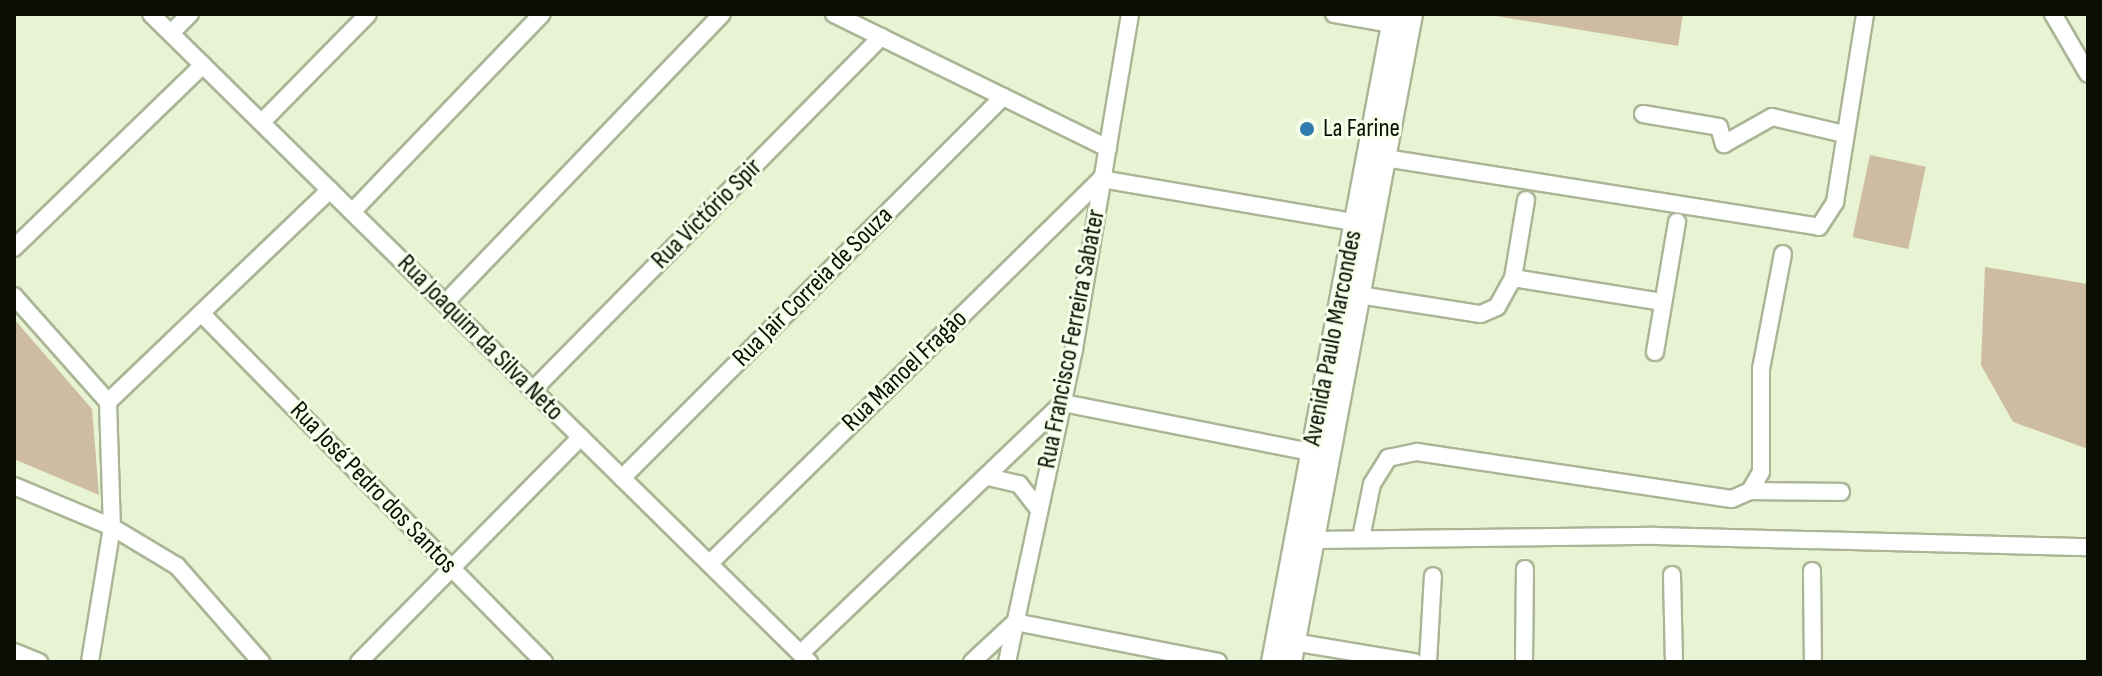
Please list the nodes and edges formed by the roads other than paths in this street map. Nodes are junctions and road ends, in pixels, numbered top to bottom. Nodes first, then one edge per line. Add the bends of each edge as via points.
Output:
1 (151, 14) edge
2 (190, 14) edge
3 (368, 14) edge
4 (542, 14) edge
5 (722, 14) edge
6 (834, 14) edge
7 (1130, 14) edge
8 (1334, 14) edge
9 (1865, 14) edge
10 (2053, 14) edge
11 (1402, 20) edge
12 (171, 33) junction
13 (881, 37) junction
14 (203, 65) junction
15 (2088, 74) edge
16 (1003, 97) junction
17 (1643, 114) dead end
18 (262, 122) junction
19 (1844, 134) junction
20 (1108, 148) junction
21 (1385, 158) junction
22 (1101, 179) junction
23 (330, 190) junction
24 (1526, 200) dead end
25 (352, 212) junction
26 (1677, 222) dead end
27 (1363, 224) junction
28 (14, 248) edge
29 (1783, 254) dead end
30 (1513, 278) junction
31 (1359, 295) junction
32 (14, 296) edge
33 (1663, 302) junction
34 (445, 303) junction
35 (202, 314) junction
36 (1655, 352) dead end
37 (533, 390) junction
38 (108, 402) junction
39 (1063, 403) junction
40 (581, 437) junction
41 (1320, 454) junction
42 (988, 477) junction
43 (622, 478) junction
44 (14, 486) edge
45 (1750, 491) junction
46 (1841, 492) dead end
47 (1039, 510) junction
48 (112, 527) junction
49 (1361, 538) junction
50 (1312, 540) junction
51 (2088, 547) edge
52 (710, 563) junction
53 (451, 568) junction
54 (1525, 569) dead end
55 (1812, 571) dead end
56 (1672, 575) dead end
57 (1433, 576) dead end
58 (1015, 622) junction
59 (14, 652) edge
60 (1292, 652) edge
61 (805, 658) edge
62 (39, 662) edge
63 (90, 662) edge
64 (261, 662) edge
65 (359, 662) edge
66 (544, 662) edge
67 (972, 662) edge
68 (1007, 662) edge
69 (1218, 662) edge
70 (1272, 662) edge
71 (1414, 662) edge
72 (1428, 662) edge
73 (1524, 662) edge
74 (1674, 662) edge
75 (1813, 662) edge

1 - 12 street, Rua Joaquim da Silva Neto
2 - 12 street
3 - 18 street
4 - 25 street
5 - 34 street
6 - 13 street
7 - 20 street, Rua Francisco Ferreira Sabater
8 - 11 street
9 - 19 street
10 - 15 street
11 - 21 street, Avenida Paulo Marcondes
11 - 27 street, Avenida Paulo Marcondes
12 - 14 street, Rua Joaquim da Silva Neto
13 - 16 street
13 - 37 street, Rua Victório Spir
14 - 18 street, Rua Joaquim da Silva Neto
14 - 28 street
16 - 20 street
16 - 43 street, Rua Jair Correia de Souza
17 - 19 street via 1719,127 1724,144 1772,117
18 - 23 street, Rua Joaquim da Silva Neto
19 - 21 street via 1835,202 1819,227
20 - 22 street, Rua Francisco Ferreira Sabater
21 - 27 street, Avenida Paulo Marcondes
22 - 27 street
22 - 39 street, Rua Francisco Ferreira Sabater
22 - 52 street, Rua Manoel Fragão
23 - 25 street, Rua Joaquim da Silva Neto
23 - 35 street
24 - 30 street
25 - 34 street, Rua Joaquim da Silva Neto
26 - 33 street
27 - 31 street, Avenida Paulo Marcondes
27 - 41 street, Avenida Paulo Marcondes
29 - 45 street via 1761,369 1761,472
30 - 31 street via 1507,296 1481,314
30 - 33 street
31 - 41 street, Avenida Paulo Marcondes
32 - 38 street
33 - 36 street
34 - 37 street, Rua Joaquim da Silva Neto
35 - 38 street
35 - 53 street, Rua José Pedro dos Santos
37 - 40 street, Rua Joaquim da Silva Neto
38 - 48 street
39 - 41 street
39 - 42 street
39 - 47 street, Rua Francisco Ferreira Sabater
40 - 43 street, Rua Joaquim da Silva Neto
40 - 53 street
41 - 50 street, Avenida Paulo Marcondes
41 - 70 street, Avenida Paulo Marcondes
42 - 47 street via 1019,484
42 - 61 street
43 - 52 street, Rua Joaquim da Silva Neto
44 - 48 street
45 - 46 street
45 - 49 street via 1732,499 1417,452 1388,458 1372,484
47 - 58 street, Rua Francisco Ferreira Sabater
48 - 63 street
48 - 64 street via 177,566
49 - 50 street
49 - 51 street via 1656,536
50 - 60 street, Avenida Paulo Marcondes
52 - 61 street, Rua Joaquim da Silva Neto
53 - 65 street
53 - 66 street, Rua José Pedro dos Santos
54 - 73 street
55 - 75 street
56 - 74 street
57 - 72 street
58 - 67 street
58 - 68 street, Rua Francisco Ferreira Sabater
58 - 69 street
59 - 62 street
60 - 71 street

